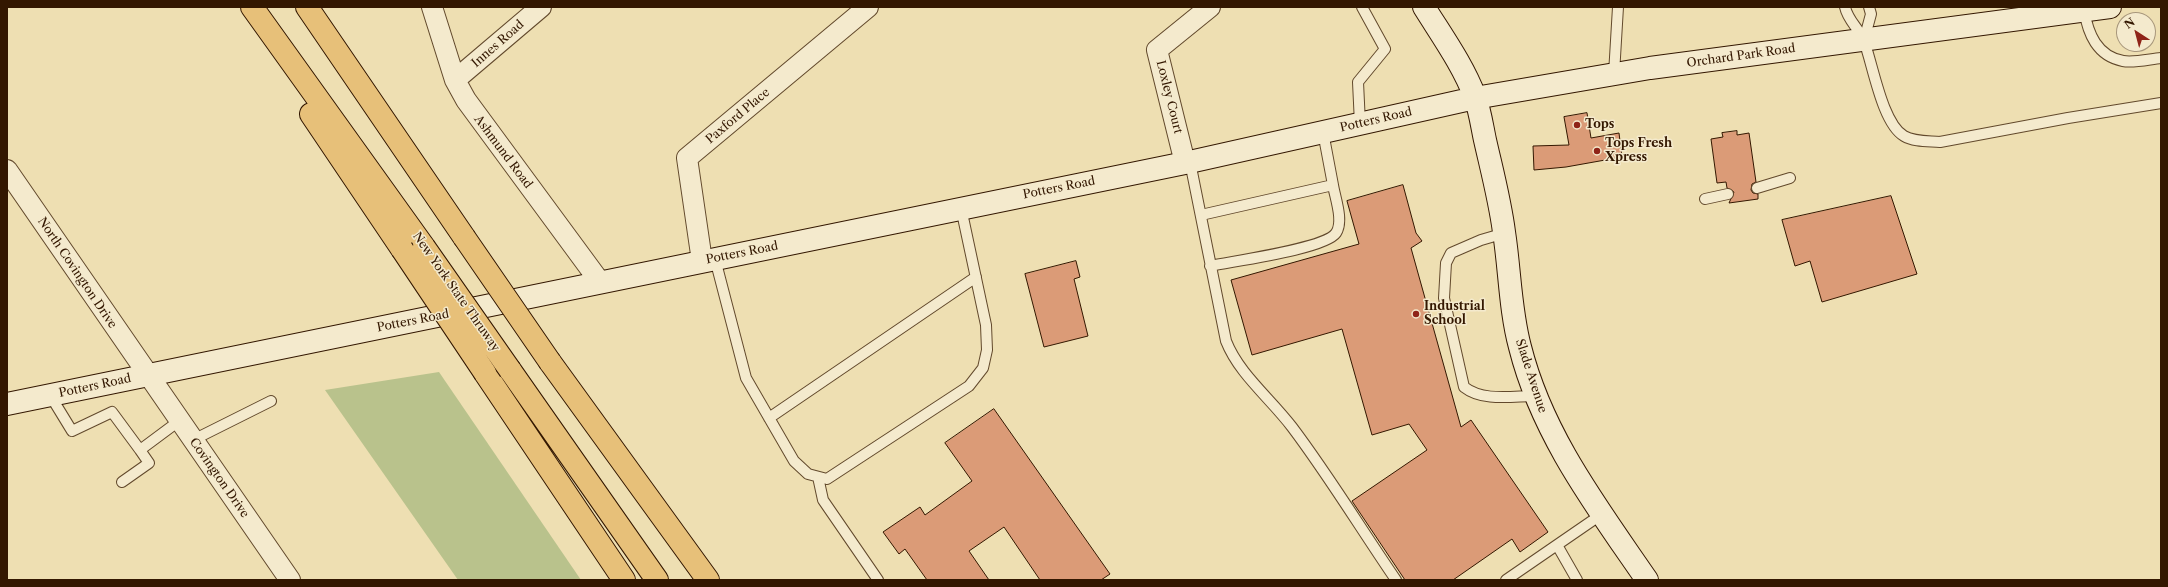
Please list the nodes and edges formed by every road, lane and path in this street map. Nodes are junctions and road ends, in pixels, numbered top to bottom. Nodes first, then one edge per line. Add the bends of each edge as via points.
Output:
1 (251, 7) edge
2 (307, 7) edge
3 (432, 7) edge
4 (541, 7) edge
5 (868, 7) edge
6 (1210, 7) edge
7 (1362, 7) edge
8 (1424, 7) edge
9 (1618, 7) edge
10 (1845, 7) edge
11 (1869, 7) edge
12 (2110, 7) edge
13 (2084, 10) junction
14 (1864, 40) junction
15 (2161, 58) edge
16 (1614, 74) junction
17 (455, 80) junction
18 (1475, 98) junction
19 (2161, 103) edge
20 (1360, 124) junction
21 (1323, 132) junction
22 (1187, 162) junction
23 (7, 170) edge
24 (1790, 178) dead end
25 (1333, 185) junction
26 (1757, 188) dead end
27 (1728, 194) dead end
28 (1705, 199) dead end
29 (961, 208) junction
30 (1201, 215) junction
31 (1505, 234) junction
32 (708, 260) junction
33 (1210, 266) junction
34 (976, 277) junction
35 (600, 282) junction
36 (147, 375) junction
37 (50, 395) junction
38 (1535, 396) junction
39 (271, 401) dead end
40 (7, 404) edge
41 (769, 418) junction
42 (179, 421) junction
43 (193, 440) junction
44 (140, 450) junction
45 (818, 477) junction
46 (122, 482) dead end
47 (1602, 514) junction
48 (1557, 545) junction
49 (290, 580) edge
50 (624, 580) edge
51 (657, 580) edge
52 (708, 580) edge
53 (878, 580) edge
54 (1396, 580) edge
55 (1506, 580) edge
56 (1577, 580) edge
57 (1647, 580) edge

1 - 50 highway, bridge via 279,68
1 - 51 highway, New York State Thruway, bridge via 424,247
2 - 52 highway, bridge via 550,362
3 - 17 street, Ashmund Road
4 - 17 street, Innes Road
5 - 32 street, Paxford Place via 687,158
6 - 22 street, Loxley Court via 1157,50
7 - 20 lane via 1385,49 1358,82
8 - 18 street via 1456,59
9 - 16 lane
10 - 14 lane via 1847,16
11 - 14 lane via 1870,14
12 - 13 street, Orchard Park Road
13 - 14 street, Orchard Park Road
13 - 15 lane via 2093,42 2107,54 2124,61
14 - 16 street, Orchard Park Road
14 - 19 lane via 1885,113 1903,136 1919,140 1940,142
16 - 18 street, Orchard Park Road
17 - 35 street, Ashmund Road via 474,114
18 - 20 street, Potters Road
18 - 31 street, Slade Avenue
20 - 21 street, Potters Road
21 - 22 street, Potters Road
21 - 25 lane
22 - 29 street, Potters Road
22 - 30 lane
23 - 36 street, North Covington Drive
24 - 26 lane
25 - 30 lane
25 - 33 lane via 1339,221 1336,233 1326,242
27 - 28 lane
29 - 32 street, Potters Road
29 - 34 lane
30 - 33 lane
31 - 38 street, Slade Avenue via 1512,305 1520,347
31 - 38 lane via 1481,240 1451,253 1446,263 1444,298 1464,387 1477,394 1490,396
32 - 35 street, Potters Road
32 - 41 lane via 746,378
33 - 54 lane via 1230,351 1258,389 1292,426
34 - 41 lane
34 - 45 lane via 986,325 987,350 983,368 969,386 828,479
35 - 36 street, Potters Road
36 - 37 street, Potters Road
36 - 42 street, Covington Drive
37 - 40 street, Potters Road
37 - 44 lane via 72,431 112,412
38 - 47 street, Slade Avenue via 1549,429
39 - 43 lane
41 - 45 lane via 794,461 808,474
42 - 43 street, Covington Drive
42 - 44 lane
43 - 49 street, Covington Drive
44 - 46 lane via 149,463
45 - 53 lane via 823,500
47 - 48 lane
47 - 57 street, Slade Avenue
48 - 55 lane
48 - 56 lane

